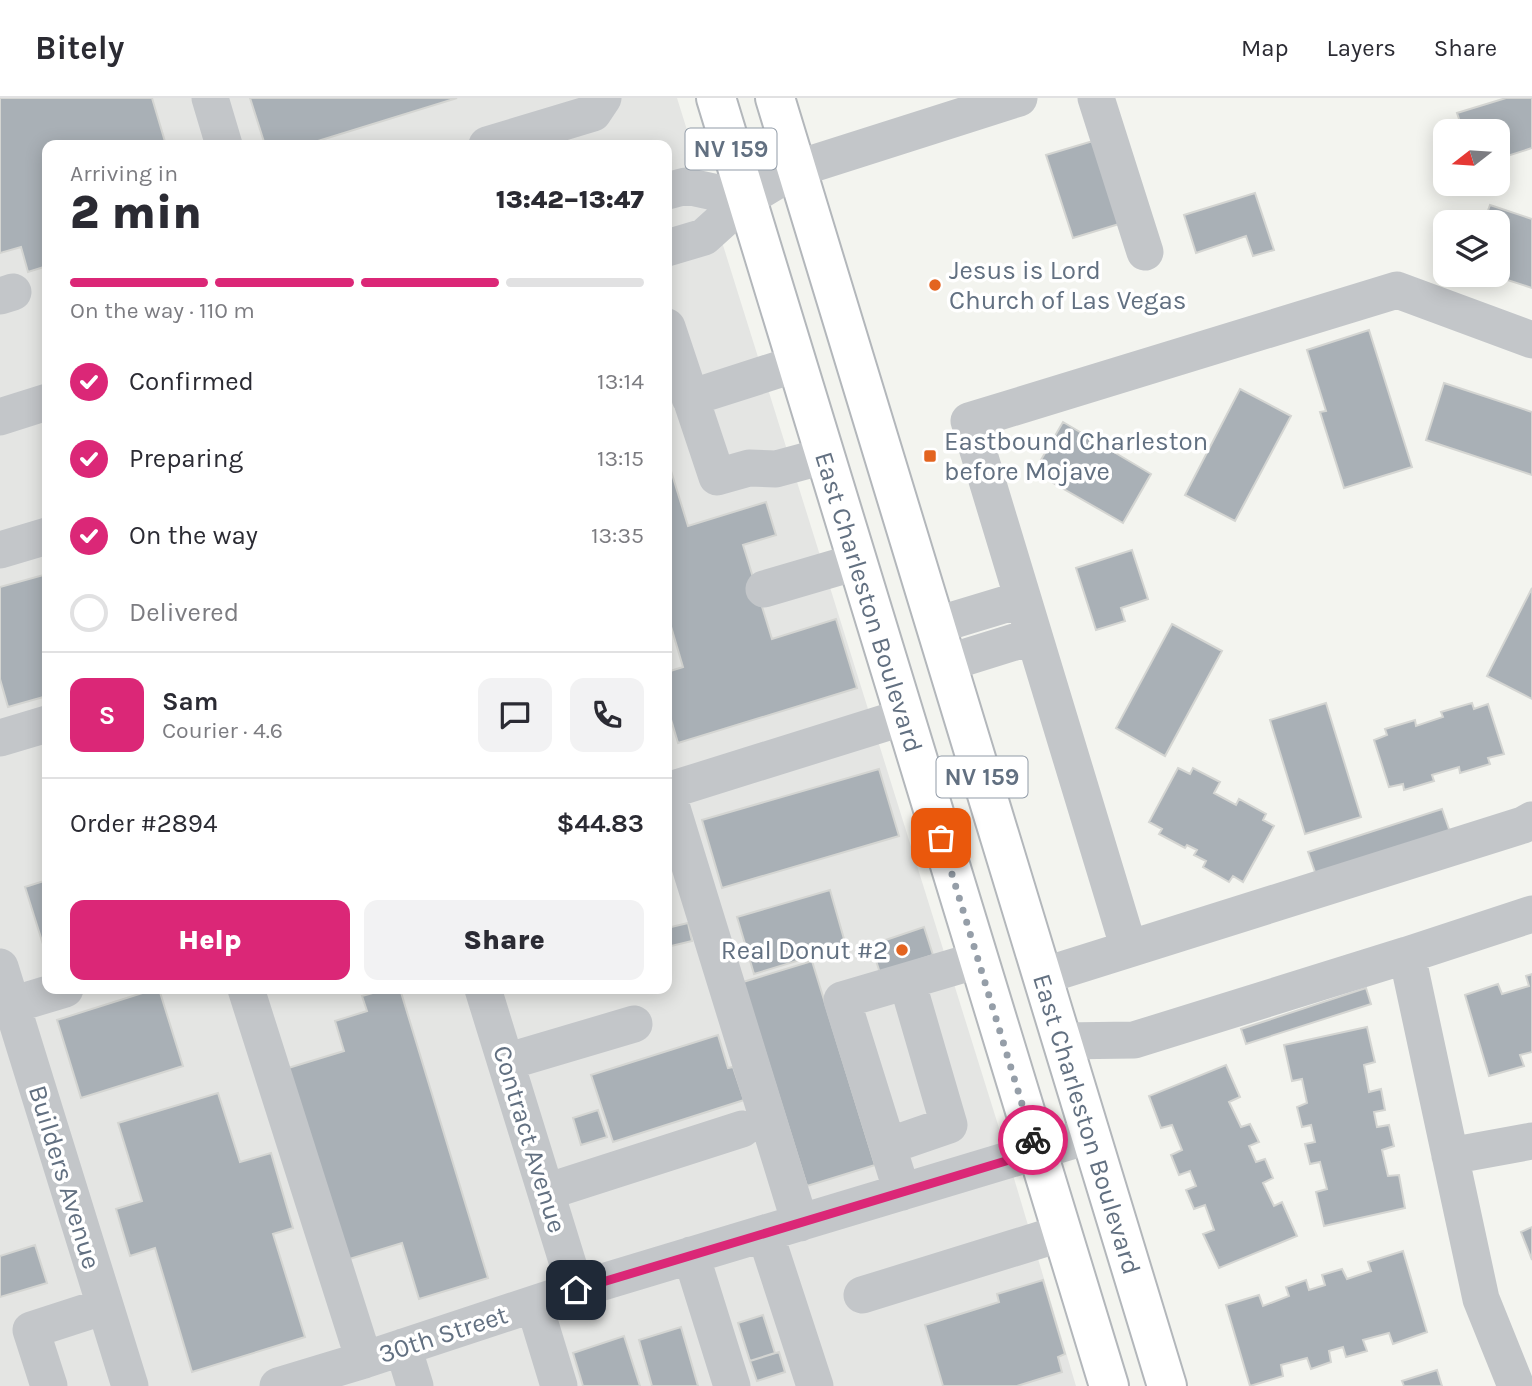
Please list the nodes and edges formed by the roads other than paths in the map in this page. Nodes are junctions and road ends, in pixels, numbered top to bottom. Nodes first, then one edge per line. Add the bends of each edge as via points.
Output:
1 (210, 98) edge
2 (603, 98) edge
3 (716, 98) edge
4 (775, 98) edge
5 (1019, 98) edge
6 (1096, 98) edge
7 (223, 140) edge
8 (504, 140) edge
9 (772, 183) junction
10 (672, 190) edge
11 (672, 247) edge
12 (1145, 252) dead end
13 (1532, 340) edge
14 (672, 342) edge
15 (796, 364) junction
16 (690, 398) junction
17 (42, 404) edge
18 (0, 417) edge
19 (824, 456) junction
20 (42, 537) edge
21 (0, 550) edge
22 (856, 562) junction
23 (764, 589) dead end
24 (1023, 599) junction
25 (937, 625) junction
26 (1034, 636) junction
27 (947, 663) junction
28 (904, 717) junction
29 (42, 725) edge
30 (0, 738) edge
31 (672, 789) edge
32 (672, 807) edge
33 (1532, 820) edge
34 (1532, 914) edge
35 (1129, 949) junction
36 (1406, 955) junction
37 (978, 960) junction
38 (0, 967) edge
39 (1043, 976) junction
40 (907, 981) junction
41 (48, 994) edge
42 (248, 994) edge
43 (485, 994) edge
44 (12, 1005) junction
45 (634, 1024) dead end
46 (1062, 1041) junction
47 (506, 1062) junction
48 (15, 1067) edge
49 (742, 1129) dead end
50 (1091, 1135) junction
51 (1532, 1141) edge
52 (888, 1146) junction
53 (1036, 1152) junction
54 (1450, 1156) junction
55 (546, 1192) junction
56 (902, 1192) junction
57 (800, 1223) junction
58 (765, 1233) junction
59 (1062, 1233) junction
60 (691, 1255) junction
61 (576, 1290) junction
62 (862, 1295) dead end
63 (534, 1304) junction
64 (105, 1306) junction
65 (403, 1347) junction
66 (364, 1360) junction
67 (49, 1386) edge
68 (130, 1386) edge
69 (278, 1386) edge
70 (415, 1386) edge
71 (559, 1386) edge
72 (732, 1386) edge
73 (816, 1386) edge
74 (1109, 1386) edge
75 (1167, 1386) edge
76 (1516, 1386) edge

1 - 7 street
2 - 8 street via 593,113
3 - 9 main road, East Charleston Boulevard / NV 159
4 - 9 main road, East Charleston Boulevard / NV 159
5 - 9 street
6 - 12 street
9 - 10 street
9 - 11 street via 704,237
9 - 15 main road, East Charleston Boulevard / NV 159
9 - 25 main road, East Charleston Boulevard / NV 159
13 - 24 street via 1398,290 969,421
14 - 16 street
15 - 16 street
15 - 19 main road, East Charleston Boulevard / NV 159
16 - 19 street via 717,477
17 - 18 street
19 - 22 main road, East Charleston Boulevard / NV 159
20 - 21 street
22 - 23 street
22 - 28 main road, East Charleston Boulevard / NV 159
24 - 25 street
24 - 26 street
25 - 27 main road, East Charleston Boulevard / NV 159
26 - 27 street
26 - 35 street
27 - 39 main road, East Charleston Boulevard / NV 159
28 - 31 street
28 - 37 main road, East Charleston Boulevard / NV 159
29 - 30 street
32 - 57 street
33 - 35 street
34 - 36 street
35 - 39 street
36 - 46 street via 1134,1040
36 - 54 street
37 - 40 street
37 - 53 main road, East Charleston Boulevard / NV 159
38 - 44 street, Builders Avenue
39 - 46 main road, East Charleston Boulevard / NV 159
40 - 52 street via 949,1125
40 - 52 street via 842,1000
41 - 44 street
42 - 66 street
43 - 47 street, Contract Avenue
44 - 48 street, Builders Avenue
45 - 47 street
46 - 50 main road, East Charleston Boulevard / NV 159
47 - 55 street, Contract Avenue
48 - 64 street, Builders Avenue
49 - 55 street
50 - 53 street, 30th Street
50 - 75 main road, East Charleston Boulevard / NV 159
51 - 54 street
52 - 56 street
53 - 56 street, 30th Street
53 - 59 main road, East Charleston Boulevard / NV 159
54 - 76 street via 1481,1299
55 - 61 street, Contract Avenue
56 - 57 street, 30th Street
57 - 58 street, 30th Street
58 - 60 street, 30th Street
58 - 73 street
59 - 62 street
59 - 74 main road, East Charleston Boulevard / NV 159
60 - 61 street, 30th Street
60 - 72 street
61 - 63 street, 30th Street
63 - 65 street, 30th Street
63 - 71 street
64 - 67 street via 31,1330
64 - 68 street, Builders Avenue
65 - 66 street, 30th Street
65 - 70 street
66 - 69 street, 30th Street

